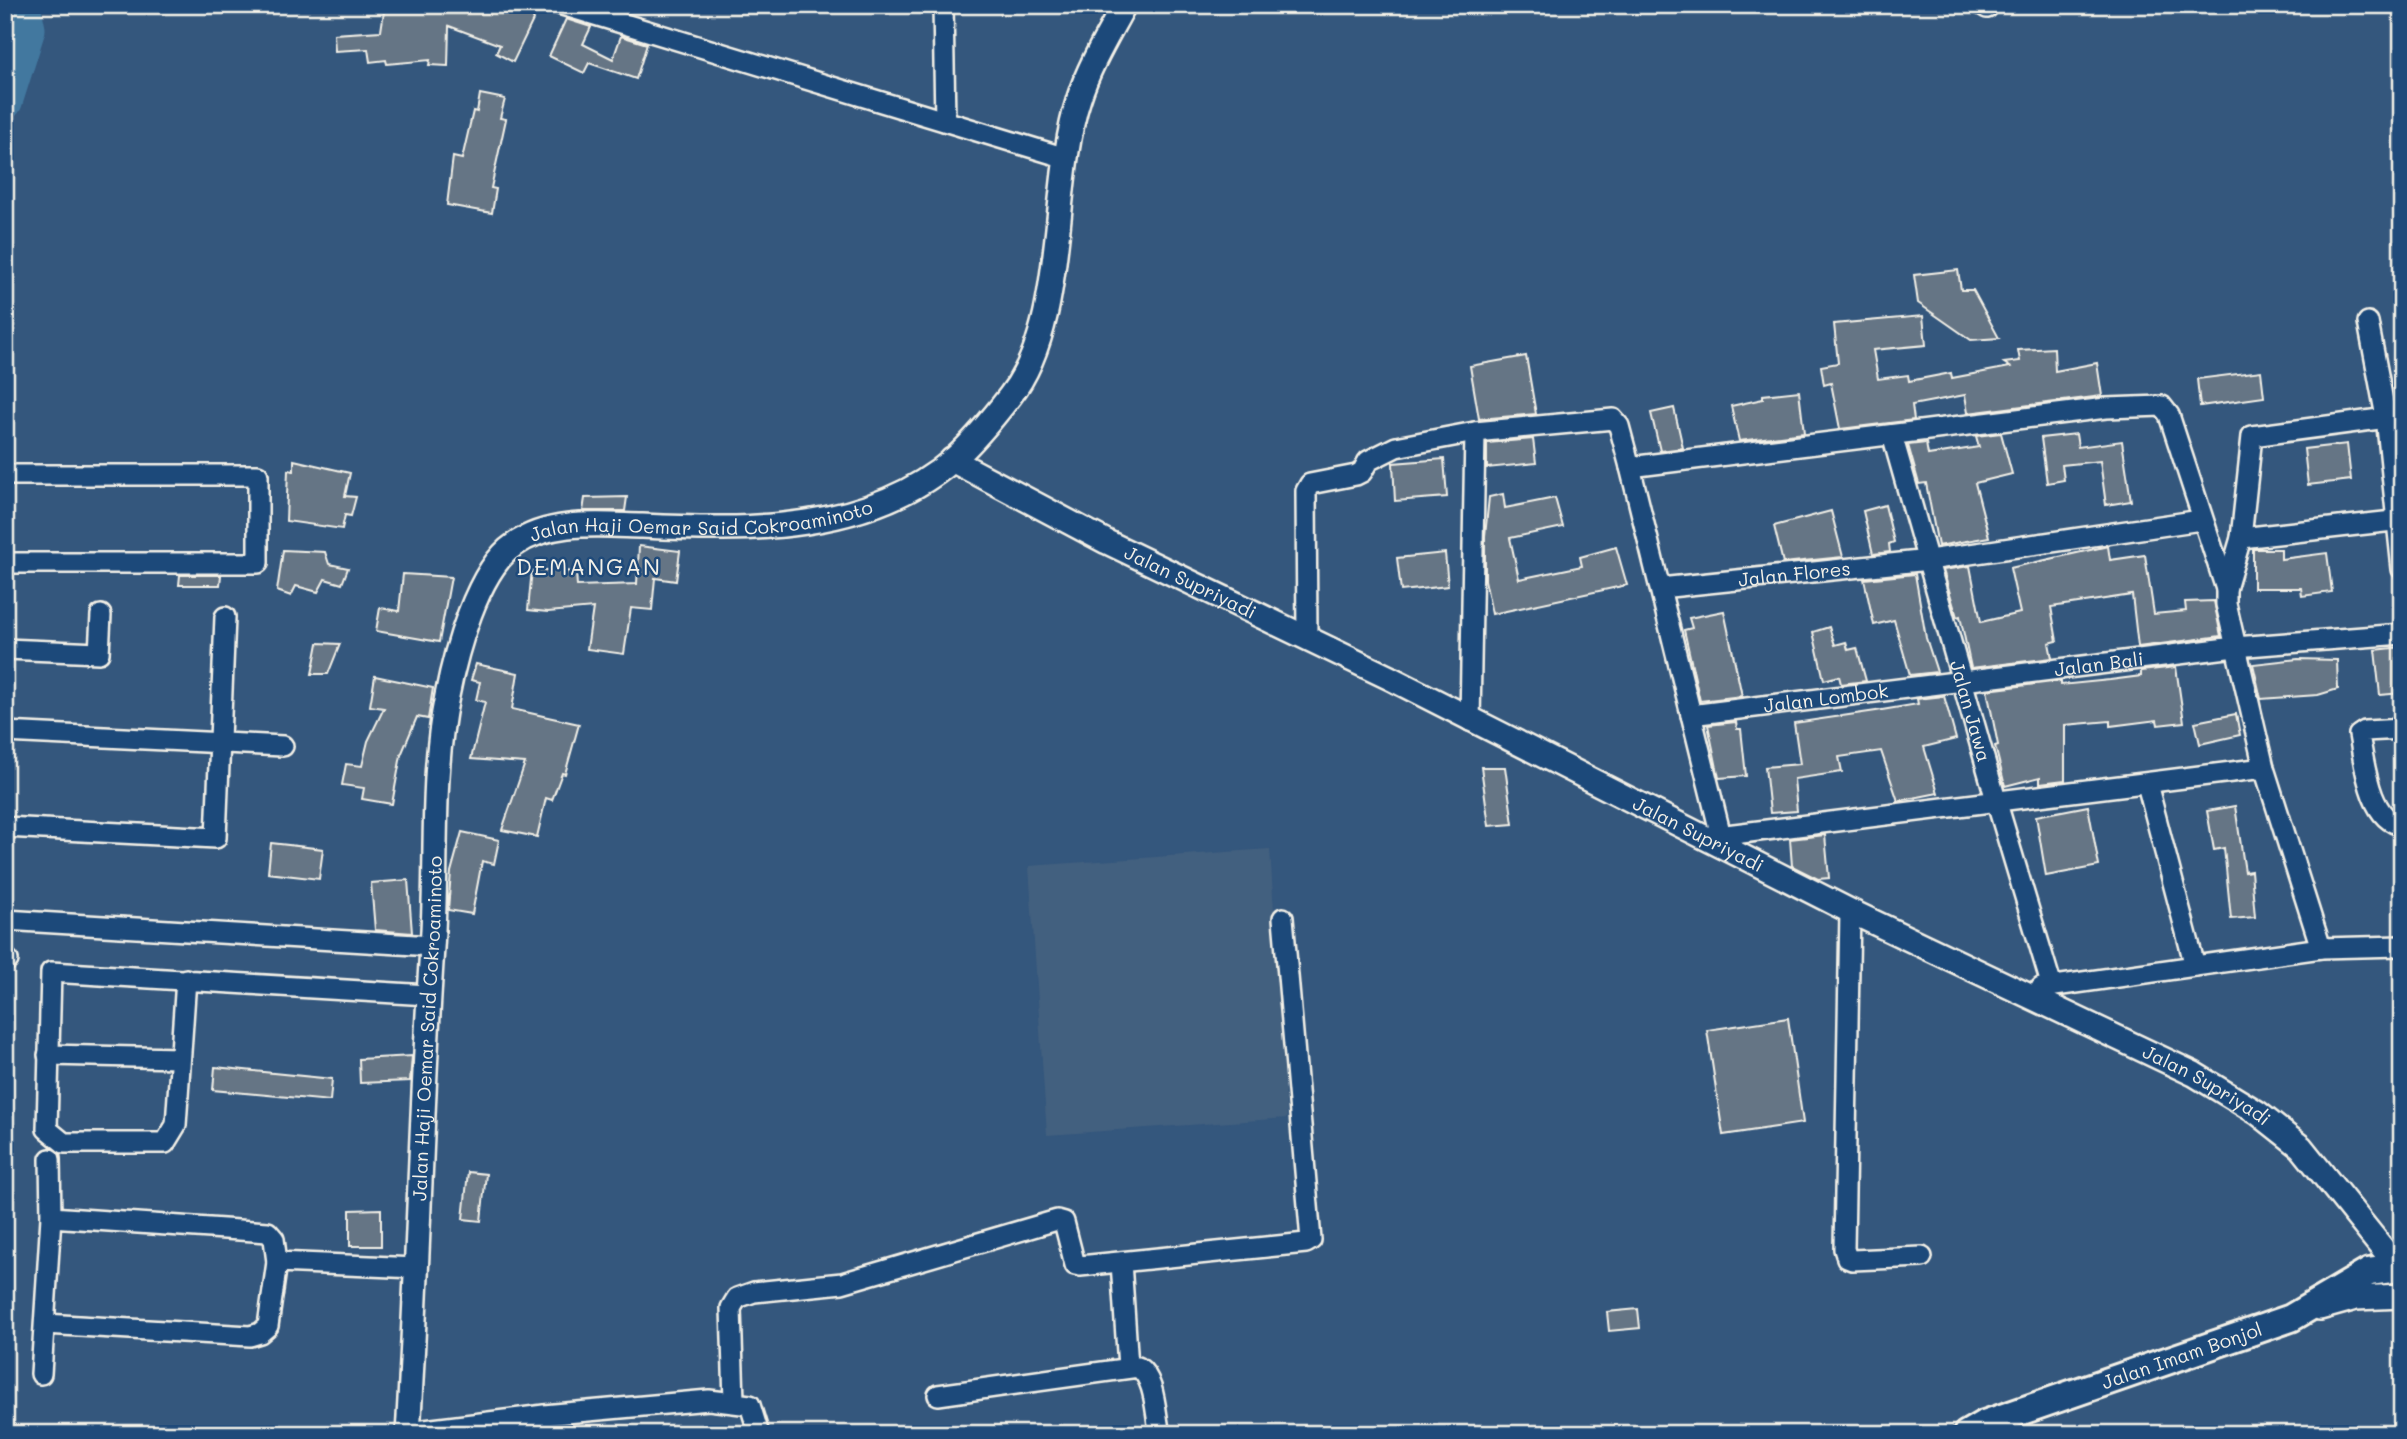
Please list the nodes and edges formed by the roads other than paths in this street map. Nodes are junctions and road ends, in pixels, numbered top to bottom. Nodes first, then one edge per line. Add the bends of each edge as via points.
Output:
1 (943, 5) edge
2 (1124, 5) edge
3 (574, 7) edge
4 (945, 121) junction
5 (1066, 158) junction
6 (2368, 322) dead end
7 (2394, 416) edge
8 (1475, 432) junction
9 (1892, 435) junction
10 (952, 460) junction
11 (1630, 467) junction
12 (5, 475) edge
13 (2201, 520) junction
14 (2399, 521) edge
15 (2241, 538) junction
16 (1929, 560) junction
17 (5, 563) edge
18 (2402, 569) edge
19 (1660, 588) junction
20 (2226, 589) junction
21 (101, 615) dead end
22 (225, 617) dead end
23 (2402, 635) edge
24 (1307, 638) junction
25 (2235, 647) junction
26 (5, 649) edge
27 (1963, 683) junction
28 (1692, 715) junction
29 (1470, 721) junction
30 (2402, 729) edge
31 (5, 732) edge
32 (220, 743) junction
33 (283, 746) dead end
34 (2264, 768) junction
35 (2147, 784) junction
36 (1996, 800) junction
37 (2402, 825) edge
38 (5, 827) edge
39 (1715, 836) junction
40 (1850, 911) junction
41 (1283, 918) dead end
42 (5, 920) edge
43 (432, 946) junction
44 (2402, 946) edge
45 (2321, 948) junction
46 (2195, 966) junction
47 (186, 979) junction
48 (2052, 987) junction
49 (2019, 992) junction
50 (428, 995) junction
51 (48, 1055) junction
52 (179, 1058) junction
53 (50, 1159) dead end
54 (51, 1217) junction
55 (1922, 1257) dead end
56 (277, 1262) junction
57 (1121, 1262) junction
58 (2400, 1267) edge
59 (416, 1268) junction
60 (2402, 1296) edge
61 (2291, 1318) junction
62 (45, 1324) junction
63 (1128, 1367) junction
64 (41, 1374) dead end
65 (938, 1395) dead end
66 (734, 1401) junction
67 (408, 1433) edge
68 (759, 1434) edge
69 (1160, 1434) edge
70 (1967, 1434) edge

1 - 4 street
2 - 5 street, Jalan Haji Oemar Said Cokroaminoto via 1079,98
3 - 4 street
4 - 5 street
5 - 10 street, Jalan Haji Oemar Said Cokroaminoto via 1034,353 1014,391
6 - 7 street
7 - 14 street
7 - 15 street via 2252,436
8 - 11 street via 1613,419
8 - 24 street via 1396,447 1368,461 1359,474 1307,486
8 - 29 street
9 - 11 street
9 - 13 street via 2106,408 2162,406 2169,415
9 - 16 street, Jalan Jawa
10 - 24 street, Jalan Supriyadi via 1107,542
10 - 43 street, Jalan Haji Oemar Said Cokroaminoto via 908,488 853,512 799,525 700,529 576,524 514,545 494,565 477,597 447,693 438,750
11 - 19 street
12 - 17 street via 258,475 258,563
13 - 16 street, Jalan Flores
13 - 20 street
14 - 15 street
14 - 18 street
15 - 20 street
16 - 19 street, Jalan Flores
16 - 27 street, Jalan Jawa
19 - 28 street
20 - 25 street
21 - 26 street via 99,653
22 - 32 street
23 - 25 street, Jalan Bali
24 - 29 street, Jalan Supriyadi
25 - 27 street, Jalan Bali
25 - 34 street
27 - 28 street, Jalan Lombok
27 - 36 street, Jalan Jawa
28 - 39 street
29 - 39 street, Jalan Supriyadi
30 - 37 street via 2359,735 2371,796 2385,817
31 - 32 street
32 - 33 street
32 - 38 street via 216,838
34 - 35 street
34 - 45 street
35 - 36 street
35 - 46 street
36 - 39 street
36 - 48 street, Jalan Jawa
39 - 40 street, Jalan Supriyadi
40 - 49 street, Jalan Supriyadi
40 - 55 street via 1843,1249 1852,1261
41 - 57 street via 1311,1240
42 - 43 street
43 - 50 street, Jalan Haji Oemar Said Cokroaminoto
44 - 45 street
45 - 46 street
46 - 48 street
47 - 50 street
47 - 51 street via 51,972
47 - 52 street
48 - 49 street
49 - 58 street, Jalan Supriyadi via 2194,1074 2258,1113 2301,1147
50 - 59 street, Jalan Haji Oemar Said Cokroaminoto
51 - 52 street
51 - 52 street via 47,1129 64,1143 165,1143 176,1125
53 - 54 street
54 - 56 street via 268,1232 274,1239
54 - 62 street
56 - 59 street
56 - 62 street via 268,1326 250,1336
57 - 63 street
57 - 66 street via 1075,1265 1067,1229 1057,1220 867,1277 737,1297 730,1308
58 - 61 main road via 2369,1272
59 - 67 street, Jalan Haji Oemar Said Cokroaminoto
60 - 61 street, Jalan Imam Bonjol via 2346,1300
61 - 70 main road, Jalan Imam Bonjol via 1984,1424
62 - 64 street
63 - 65 street
63 - 69 street via 1147,1373
66 - 67 street via 544,1415
66 - 68 street via 750,1405

